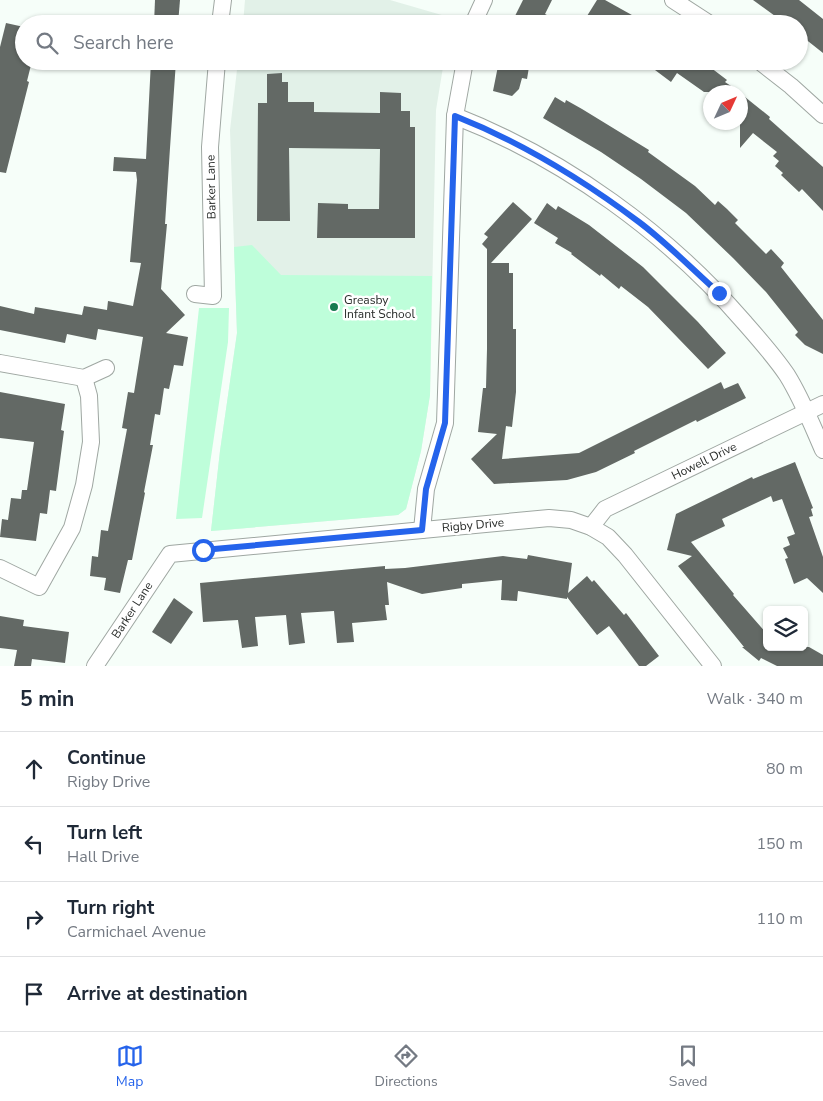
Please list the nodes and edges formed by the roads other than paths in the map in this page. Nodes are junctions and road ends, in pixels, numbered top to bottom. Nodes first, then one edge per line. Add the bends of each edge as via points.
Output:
1 (223, 0) edge
2 (484, 0) edge
3 (673, 0) edge
4 (221, 15) edge
5 (477, 15) edge
6 (696, 15) edge
7 (216, 70) edge
8 (464, 70) edge
9 (771, 70) edge
10 (823, 115) edge
11 (455, 116) junction
12 (195, 294) dead end
13 (0, 363) edge
14 (106, 368) dead end
15 (84, 378) junction
16 (823, 404) edge
17 (807, 412) junction
18 (823, 450) edge
19 (591, 527) junction
20 (422, 530) junction
21 (170, 554) joint
22 (0, 568) edge
23 (95, 666) edge
24 (713, 666) edge

1 - 4 street
2 - 5 street
3 - 6 street
7 - 12 street, Barker Lane via 210,147 213,296
8 - 11 street
9 - 10 street
11 - 17 street via 490,130 567,172 641,223 719,293 787,375
11 - 20 street via 445,423 426,489
13 - 15 street
14 - 15 street
15 - 22 street via 89,396 91,442 72,528 39,587
16 - 17 street, Howell Drive
17 - 18 street
17 - 19 street, Howell Drive via 606,509
19 - 20 street, Rigby Drive via 571,520 549,518
19 - 24 street, Rigby Drive via 625,555
20 - 21 street, Rigby Drive
21 - 23 street, Barker Lane

